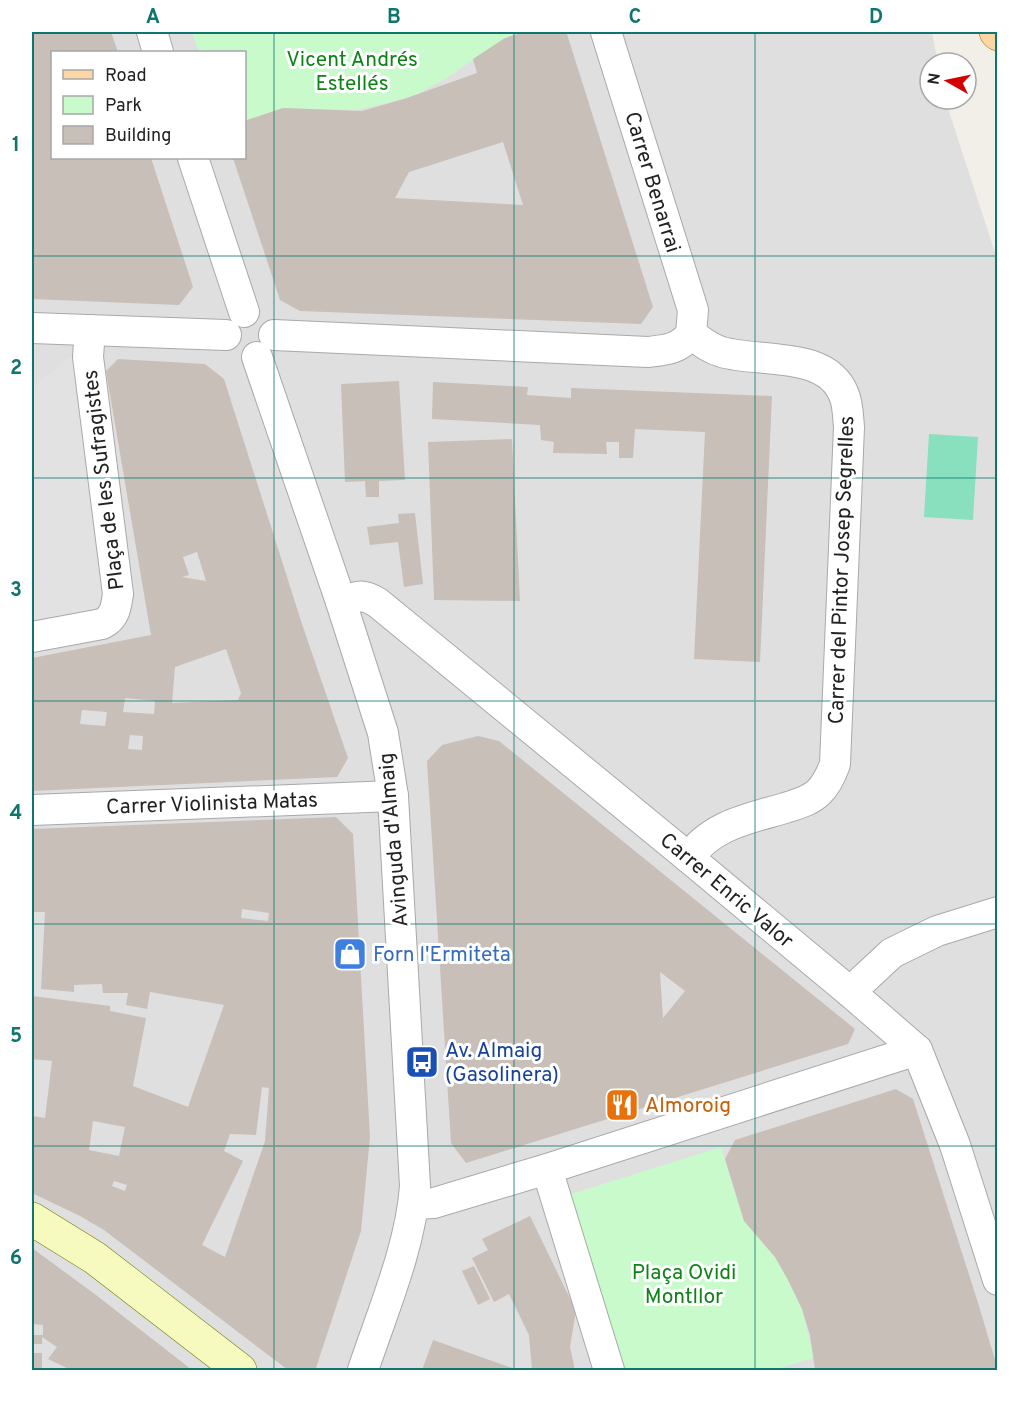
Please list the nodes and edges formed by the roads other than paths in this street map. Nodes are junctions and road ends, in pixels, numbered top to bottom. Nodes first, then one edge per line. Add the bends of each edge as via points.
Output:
1 (152, 32) edge
2 (606, 32) edge
3 (158, 51) edge
4 (193, 159) edge
5 (244, 312) junction
6 (32, 328) edge
7 (691, 333) junction
8 (226, 335) junction
9 (89, 344) junction
10 (266, 346) junction
11 (341, 602) junction
12 (32, 637) edge
13 (393, 796) junction
14 (32, 810) edge
15 (688, 858) junction
16 (998, 912) edge
17 (850, 992) junction
18 (916, 1050) junction
19 (547, 1169) junction
20 (414, 1204) junction
21 (32, 1219) edge
22 (998, 1280) edge
23 (240, 1371) edge
24 (363, 1371) edge
25 (609, 1371) edge

1 - 3 street
2 - 7 street, Carrer Benarrai via 693,310
4 - 5 street
5 - 8 street via 232,320
5 - 10 street via 254,312 268,320
6 - 9 street
7 - 10 street via 670,350 648,352
7 - 15 street, Carrer del Pintor Josep Segrelles via 721,352 801,362 822,370 836,380 844,394 849,427 835,764 828,783 805,801 729,825 695,847
8 - 9 street
8 - 10 street via 236,354 250,359
9 - 12 street, Plaça de les Sufragistes via 118,594 116,607 109,621 102,624
10 - 11 street, Avinguda d'Almaig
11 - 13 street, Avinguda d'Almaig via 383,733
11 - 15 street, Carrer Enric Valor via 358,596 378,603
13 - 14 street, Carrer Violinista Matas
13 - 20 street, Avinguda d'Almaig
15 - 17 street, Carrer Enric Valor
16 - 17 street via 937,931 901,948
17 - 18 street, Carrer Enric Valor
18 - 19 street
18 - 22 street, Carrer Enric Valor via 956,1145
19 - 20 street via 434,1203
19 - 25 street
20 - 24 street, Avinguda d'Almaig
21 - 23 street via 95,1258

